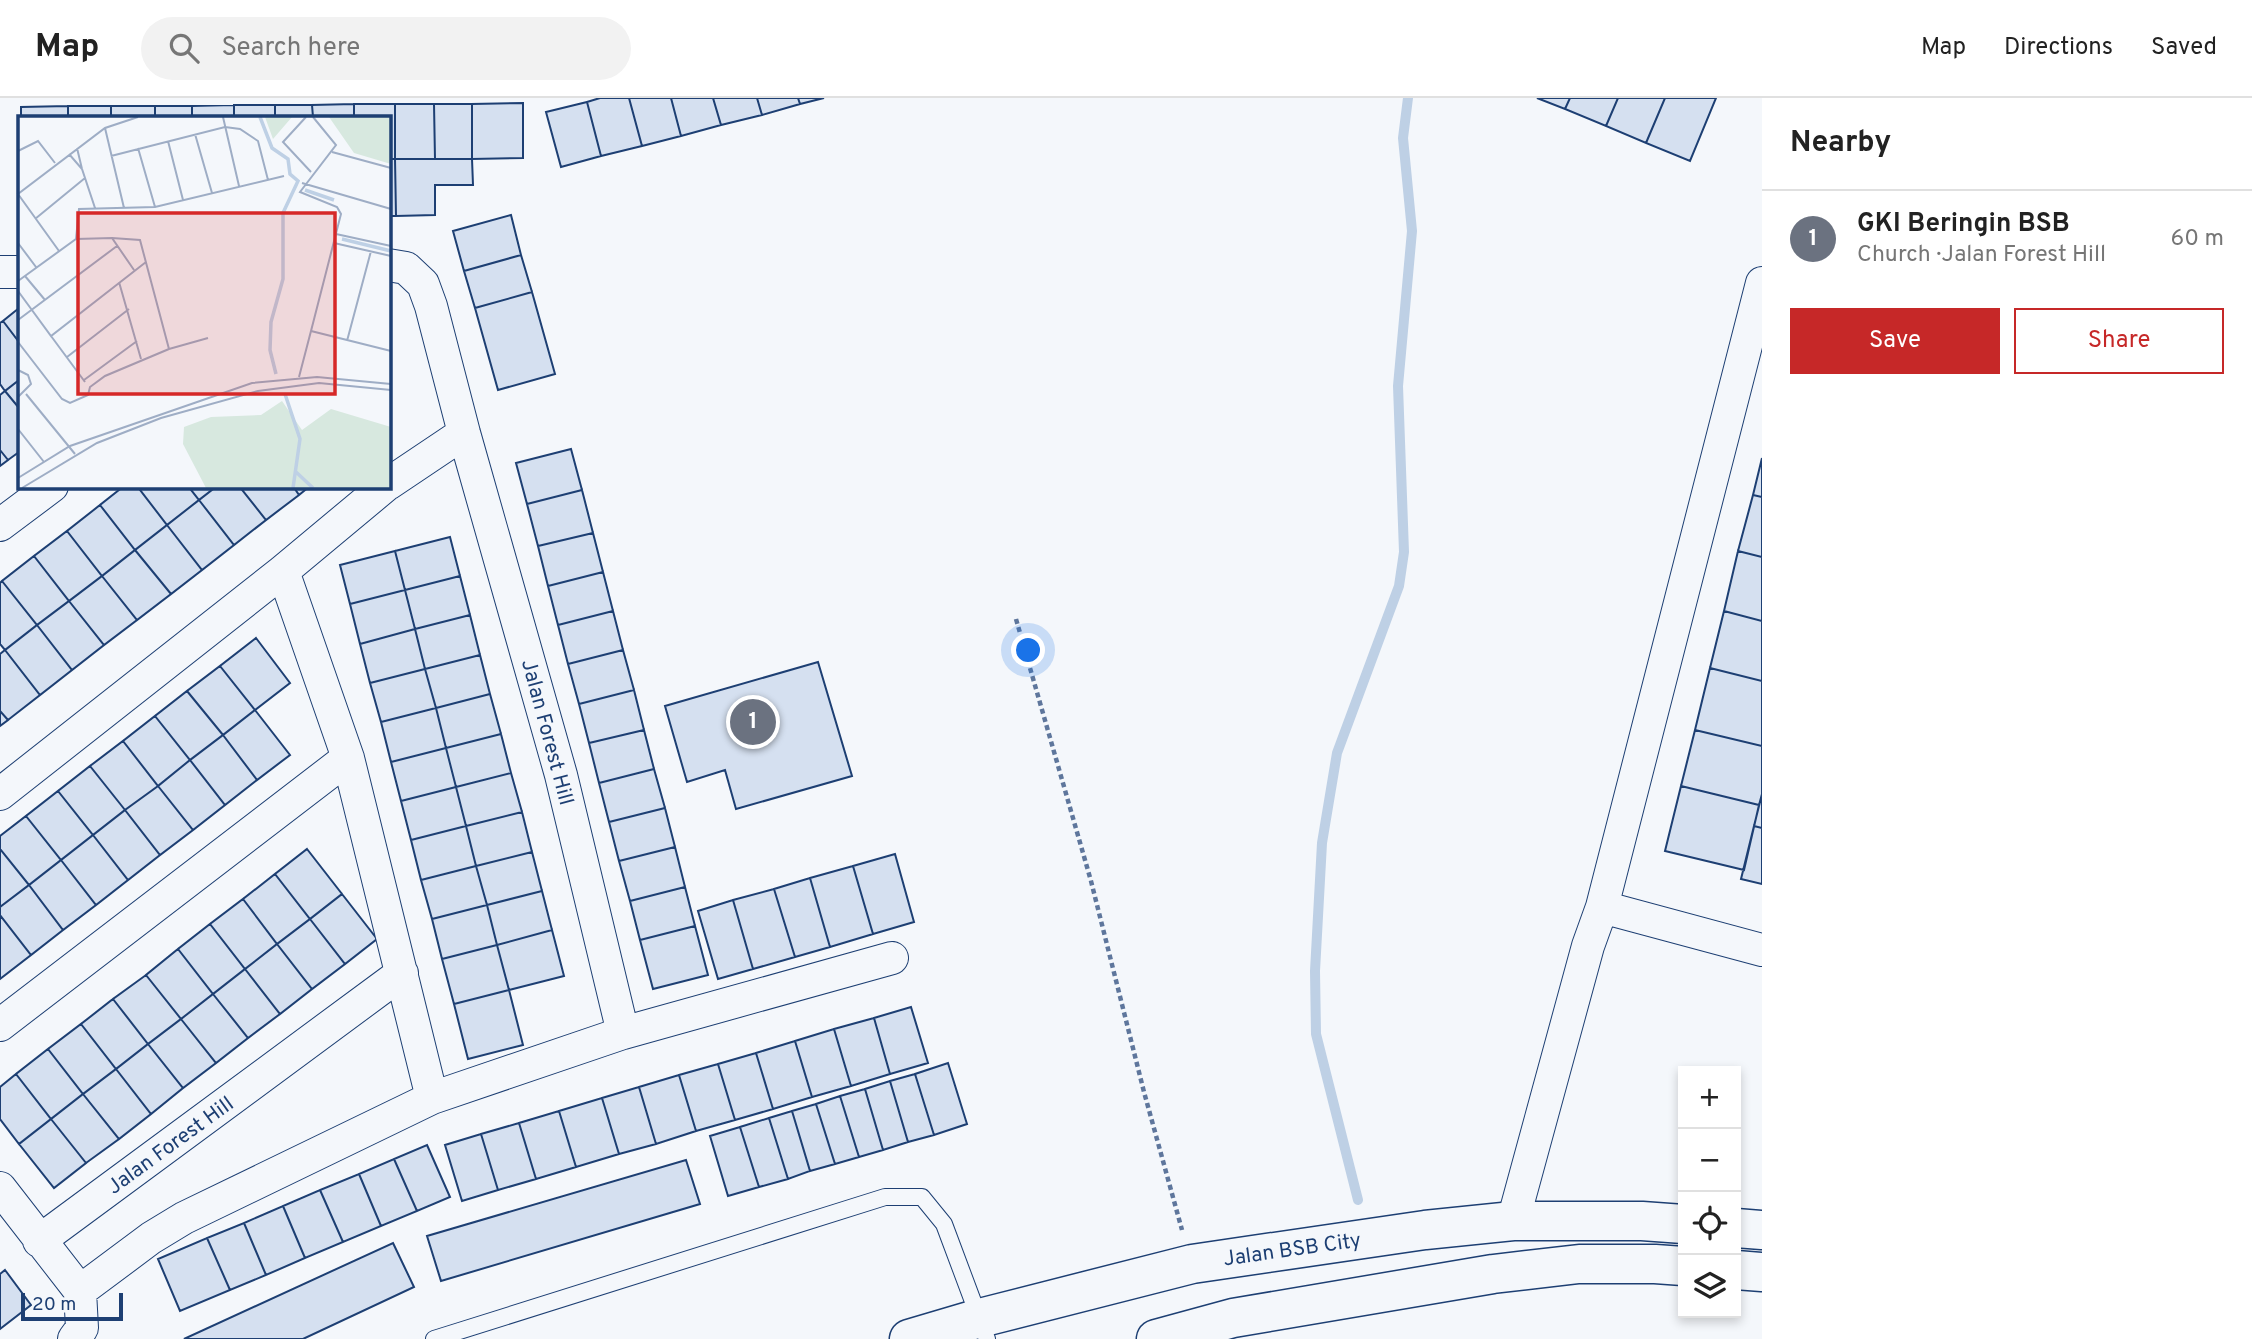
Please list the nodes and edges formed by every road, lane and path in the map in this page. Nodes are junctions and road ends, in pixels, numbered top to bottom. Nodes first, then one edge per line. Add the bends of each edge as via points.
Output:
1 (390, 265) edge
2 (0, 272) edge
3 (18, 272) edge
4 (1761, 296) edge
5 (464, 433) junction
6 (390, 483) edge
7 (49, 488) edge
8 (383, 488) edge
9 (0, 525) edge
10 (283, 570) junction
11 (1016, 619) dead end
12 (348, 758) junction
13 (0, 794) edge
14 (1602, 907) junction
15 (1762, 950) edge
16 (892, 958) dead end
17 (402, 973) junction
18 (0, 1025) edge
19 (623, 1033) junction
20 (432, 1098) junction
21 (0, 1188) edge
22 (1513, 1221) junction
23 (1678, 1224) edge
24 (1741, 1228) edge
25 (1762, 1230) edge
26 (39, 1241) junction
27 (1192, 1264) junction
28 (1678, 1266) edge
29 (1741, 1270) edge
30 (1762, 1272) edge
31 (79, 1291) junction
32 (984, 1328) edge
33 (74, 1339) edge
34 (434, 1339) edge
35 (909, 1339) edge
36 (1156, 1339) edge

1 - 5 street, Jalan Forest Hill via 406,268 423,284
2 - 3 street
4 - 14 street
5 - 6 street
5 - 19 street, Jalan Forest Hill via 561,775
7 - 9 street
8 - 10 street
10 - 12 street
10 - 13 street
11 - 27 path
12 - 17 street
12 - 18 street
14 - 15 street
14 - 22 street
16 - 19 street
17 - 20 street
17 - 26 street, Jalan Forest Hill
19 - 20 street
20 - 31 street via 184,1218
21 - 26 street
22 - 23 street, Jalan BSB City
22 - 27 street, Jalan BSB City
24 - 25 street
26 - 31 street
27 - 32 street, Jalan BSB City
28 - 36 street via 1578,1264 1493,1274 1233,1318
29 - 30 street
31 - 33 street via 82,1328
32 - 34 lane via 944,1224 922,1197 885,1197
32 - 35 street, Jalan BSB City

